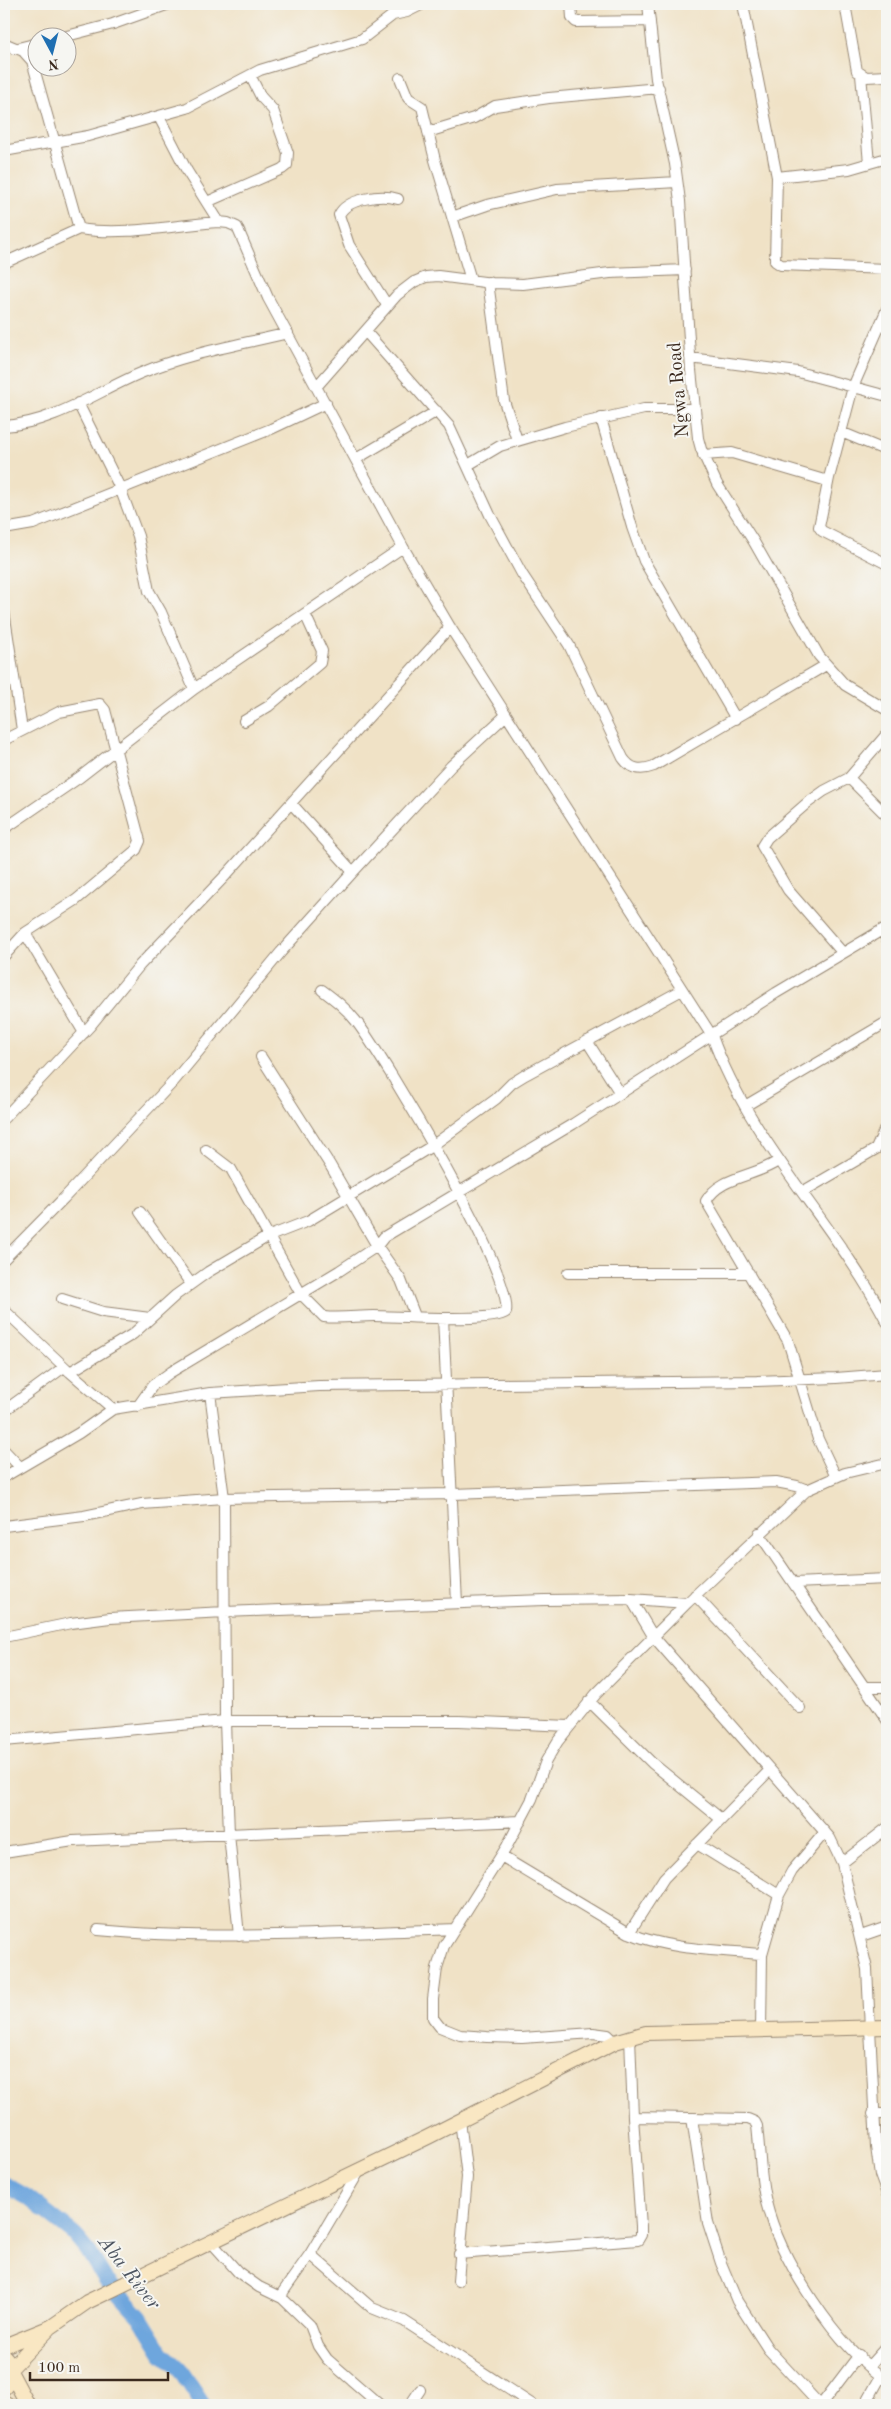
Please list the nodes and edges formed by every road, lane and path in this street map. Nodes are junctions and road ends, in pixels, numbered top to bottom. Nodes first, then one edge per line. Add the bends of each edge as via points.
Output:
1 (170, 4) edge
2 (423, 4) edge
3 (571, 4) edge
4 (648, 4) edge
5 (743, 4) edge
6 (845, 4) edge
7 (650, 21) junction
8 (78, 33) edge
9 (4, 43) edge
10 (28, 46) edge
11 (15, 49) junction
12 (4, 50) edge
13 (250, 75) junction
14 (861, 76) junction
15 (887, 76) edge
16 (400, 78) dead end
17 (658, 88) junction
18 (159, 117) junction
19 (428, 132) junction
20 (54, 144) junction
21 (4, 151) edge
22 (887, 158) edge
23 (869, 164) junction
24 (776, 177) junction
25 (677, 182) junction
26 (398, 199) dead end
27 (207, 202) junction
28 (452, 217) junction
29 (219, 222) junction
30 (79, 230) junction
31 (4, 263) edge
32 (887, 269) edge
33 (685, 270) junction
34 (471, 280) junction
35 (488, 282) junction
36 (387, 305) junction
37 (887, 309) edge
38 (366, 332) junction
39 (288, 333) junction
40 (690, 358) junction
41 (317, 386) junction
42 (853, 387) junction
43 (887, 396) edge
44 (326, 403) junction
45 (78, 404) junction
46 (695, 409) junction
47 (437, 410) junction
48 (601, 418) junction
49 (4, 426) edge
50 (841, 432) junction
51 (517, 440) junction
52 (887, 451) edge
53 (703, 455) junction
54 (356, 459) junction
55 (468, 465) junction
56 (829, 478) junction
57 (120, 488) junction
58 (4, 529) edge
59 (403, 547) junction
60 (887, 564) edge
61 (4, 611) edge
62 (305, 614) junction
63 (450, 627) junction
64 (826, 665) junction
65 (194, 689) junction
66 (887, 710) edge
67 (505, 716) junction
68 (736, 719) junction
69 (244, 721) dead end
70 (22, 730) junction
71 (887, 734) edge
72 (4, 740) edge
73 (116, 750) junction
74 (849, 778) junction
75 (292, 803) junction
76 (887, 816) edge
77 (4, 829) edge
78 (353, 872) junction
79 (886, 932) edge
80 (25, 933) junction
81 (842, 952) junction
82 (4, 956) edge
83 (322, 990) dead end
84 (682, 990) junction
85 (887, 1022) edge
86 (84, 1033) junction
87 (712, 1036) junction
88 (587, 1041) junction
89 (261, 1057) dead end
90 (620, 1093) junction
91 (744, 1106) junction
92 (4, 1118) edge
93 (887, 1124) edge
94 (432, 1146) junction
95 (206, 1150) dead end
96 (778, 1161) junction
97 (457, 1192) junction
98 (802, 1192) junction
99 (348, 1196) junction
100 (140, 1212) dead end
101 (267, 1237) junction
102 (376, 1246) junction
103 (4, 1259) edge
104 (568, 1273) dead end
105 (749, 1273) junction
106 (191, 1284) junction
107 (301, 1294) junction
108 (62, 1299) dead end
109 (4, 1310) edge
110 (415, 1316) junction
111 (150, 1318) junction
112 (443, 1318) junction
113 (887, 1322) edge
114 (67, 1370) junction
115 (887, 1374) edge
116 (800, 1379) junction
117 (445, 1384) junction
118 (210, 1394) junction
119 (138, 1406) junction
120 (113, 1409) junction
121 (4, 1411) edge
122 (4, 1450) edge
123 (887, 1463) edge
124 (20, 1467) junction
125 (4, 1477) edge
126 (836, 1477) junction
127 (807, 1490) junction
128 (453, 1494) junction
129 (224, 1498) junction
130 (4, 1526) edge
131 (759, 1533) junction
132 (887, 1580) edge
133 (794, 1583) junction
134 (631, 1599) junction
135 (691, 1599) junction
136 (457, 1603) junction
137 (225, 1612) junction
138 (653, 1636) junction
139 (4, 1637) edge
140 (866, 1687) junction
141 (887, 1687) edge
142 (589, 1702) junction
143 (800, 1708) dead end
144 (887, 1720) edge
145 (226, 1721) junction
146 (569, 1726) junction
147 (4, 1741) edge
148 (770, 1770) junction
149 (721, 1819) junction
150 (521, 1821) junction
151 (887, 1828) edge
152 (826, 1832) junction
153 (229, 1834) junction
154 (697, 1844) junction
155 (4, 1852) edge
156 (501, 1856) junction
157 (842, 1863) junction
158 (779, 1895) junction
159 (887, 1927) edge
160 (454, 1929) junction
161 (98, 1930) dead end
162 (629, 1933) junction
163 (239, 1936) junction
164 (861, 1936) junction
165 (762, 1954) junction
166 (887, 2027) edge
167 (869, 2028) junction
168 (761, 2030) junction
169 (630, 2037) junction
170 (615, 2042) junction
171 (873, 2114) junction
172 (887, 2114) edge
173 (633, 2117) junction
174 (692, 2118) junction
175 (460, 2120) junction
176 (361, 2169) junction
177 (887, 2194) edge
178 (211, 2242) junction
179 (310, 2254) junction
180 (459, 2254) junction
181 (458, 2281) dead end
182 (282, 2298) junction
183 (51, 2327) junction
184 (4, 2346) edge
185 (887, 2346) edge
186 (859, 2355) junction
187 (870, 2365) junction
188 (9, 2366) edge
189 (884, 2378) edge
190 (4, 2388) edge
191 (420, 2390) dead end
192 (28, 2405) edge
193 (380, 2405) edge
194 (410, 2405) edge
195 (533, 2405) edge
196 (821, 2405) edge
197 (865, 2405) edge

1 - 8 street
2 - 13 street via 393,15 362,39
3 - 7 street via 572,18 576,22
4 - 7 street, Ngwa Road
5 - 24 street
6 - 14 street via 857,71
7 - 17 street, Ngwa Road
9 - 11 street
10 - 11 street
11 - 12 street
11 - 20 street via 32,60
13 - 18 street via 198,103
13 - 27 street via 261,97 273,110 289,159 282,169
14 - 15 street
14 - 23 street
16 - 19 street via 408,98 422,107
17 - 19 street via 495,106 469,120
17 - 25 street, Ngwa Road
18 - 20 street
18 - 27 street
19 - 28 street
20 - 21 street
20 - 30 street
22 - 23 street
23 - 24 street
24 - 32 street via 775,261 781,265
25 - 28 street via 557,189 487,205
25 - 33 street, Ngwa Road
26 - 36 street via 387,197 361,201 339,215 349,245
27 - 29 street
28 - 34 street
29 - 30 street via 137,231
29 - 39 street via 237,227 264,290
30 - 31 street
33 - 35 street via 610,273 523,284
33 - 40 street, Ngwa Road
34 - 35 street
34 - 36 street via 426,277 405,287
35 - 51 street via 504,401
36 - 38 street
37 - 42 street
38 - 41 street
38 - 47 street
39 - 41 street
39 - 45 street via 162,365
40 - 42 street via 798,372
40 - 46 street, Ngwa Road
41 - 44 street
42 - 43 street
42 - 50 street
44 - 54 street
44 - 57 street via 271,429
45 - 49 street via 41,419
45 - 57 street
46 - 48 street via 644,409
46 - 53 street, Ngwa Road
47 - 54 street
47 - 55 street via 452,431
48 - 51 street
48 - 68 street via 644,561
50 - 52 street
50 - 56 street
51 - 55 street via 487,452
53 - 56 street via 732,453 824,480
53 - 64 street, Ngwa Road via 810,643
54 - 59 street
55 - 68 street via 522,574 569,645 626,763 637,769 646,769
56 - 60 street via 819,527
57 - 58 street via 33,524
57 - 65 street via 138,536 150,591
59 - 62 street
59 - 63 street
61 - 70 street
62 - 65 street
62 - 69 street via 322,651 320,663 269,706
63 - 67 street
63 - 75 street
64 - 66 street, Ngwa Road via 855,692
64 - 68 street
65 - 73 street
67 - 78 street via 452,766
67 - 84 street
70 - 72 street
70 - 73 street via 59,712 100,704 105,710
71 - 74 street
73 - 77 street
73 - 80 street via 139,847 76,900
74 - 76 street
74 - 81 street via 806,804 762,846 788,890
75 - 78 street
75 - 86 street via 140,965
78 - 103 street via 174,1081
79 - 81 street
80 - 82 street
80 - 86 street
81 - 87 street
83 - 94 street via 346,1009 362,1029
84 - 87 street
84 - 88 street
85 - 91 street
86 - 92 street
87 - 90 street
87 - 91 street via 725,1071
88 - 90 street
88 - 94 street via 512,1083 496,1099
89 - 99 street
90 - 97 street
91 - 96 street
93 - 98 street via 876,1149
94 - 97 street
94 - 99 street
95 - 101 street via 231,1169
96 - 98 street
96 - 105 street via 760,1172 725,1182 710,1193 706,1201
97 - 102 street via 384,1237
97 - 112 street via 492,1257 504,1288 507,1309 503,1315 496,1316
98 - 113 street via 872,1293
99 - 101 street via 308,1220
99 - 102 street
100 - 106 street
101 - 106 street
101 - 107 street
102 - 107 street
102 - 110 street via 401,1280
104 - 105 street
105 - 116 street via 788,1341
106 - 111 street
107 - 110 street via 324,1317
107 - 119 street via 171,1372 153,1385
108 - 111 street via 103,1312
109 - 114 street
110 - 112 street
111 - 114 street via 118,1344
112 - 117 street
114 - 120 street
114 - 121 street
115 - 116 street
116 - 117 street
116 - 126 street via 818,1439
117 - 118 street via 319,1386
117 - 128 street
118 - 119 street
118 - 129 street
119 - 120 street
120 - 124 street
122 - 124 street
123 - 126 street
124 - 125 street
126 - 127 street
127 - 128 street via 776,1482
127 - 131 street
128 - 129 street
128 - 136 street
129 - 130 street via 142,1504 84,1516
129 - 137 street
131 - 133 street
131 - 135 street
132 - 133 street
133 - 140 street
134 - 135 street
134 - 136 street
134 - 138 street
135 - 138 street
135 - 143 street
136 - 137 street
137 - 139 street via 110,1618
137 - 145 street
138 - 142 street
138 - 148 street
140 - 141 street
140 - 144 street
142 - 146 street
142 - 149 street via 652,1763
145 - 146 street via 459,1721
145 - 147 street
145 - 153 street
146 - 150 street via 546,1761
148 - 149 street
148 - 152 street
149 - 154 street
150 - 153 street
150 - 156 street
151 - 157 street
152 - 157 street
152 - 158 street via 792,1871
153 - 155 street via 73,1841
153 - 163 street
154 - 158 street
154 - 162 street via 664,1878
156 - 160 street
156 - 162 street
157 - 164 street
158 - 165 street
159 - 164 street
160 - 163 street
160 - 170 street via 437,1968 433,2018 440,2028 460,2035 522,2038 593,2032 608,2035
161 - 163 street via 161,1936
162 - 165 street via 644,1940
164 - 167 street via 867,1969
165 - 168 street
166 - 167 street
167 - 168 street
167 - 171 street
168 - 169 street via 646,2033
169 - 170 street
169 - 173 street
170 - 175 street
171 - 172 street
171 - 177 street via 880,2175
173 - 174 street
173 - 180 street via 641,2226 638,2240
174 - 186 street via 748,2119 755,2122 773,2227 814,2304
174 - 196 street via 708,2223 737,2301 768,2349
175 - 176 street
175 - 180 street via 467,2177
176 - 178 street
176 - 179 street
178 - 182 street via 238,2272
178 - 183 street via 88,2302
179 - 182 street
179 - 195 street via 372,2308 407,2323
180 - 181 street
182 - 193 street via 310,2325 327,2359
183 - 184 street
183 - 188 street
185 - 187 street
186 - 187 street
186 - 196 street
187 - 189 street
188 - 190 street
188 - 192 street
189 - 197 street
191 - 194 street

